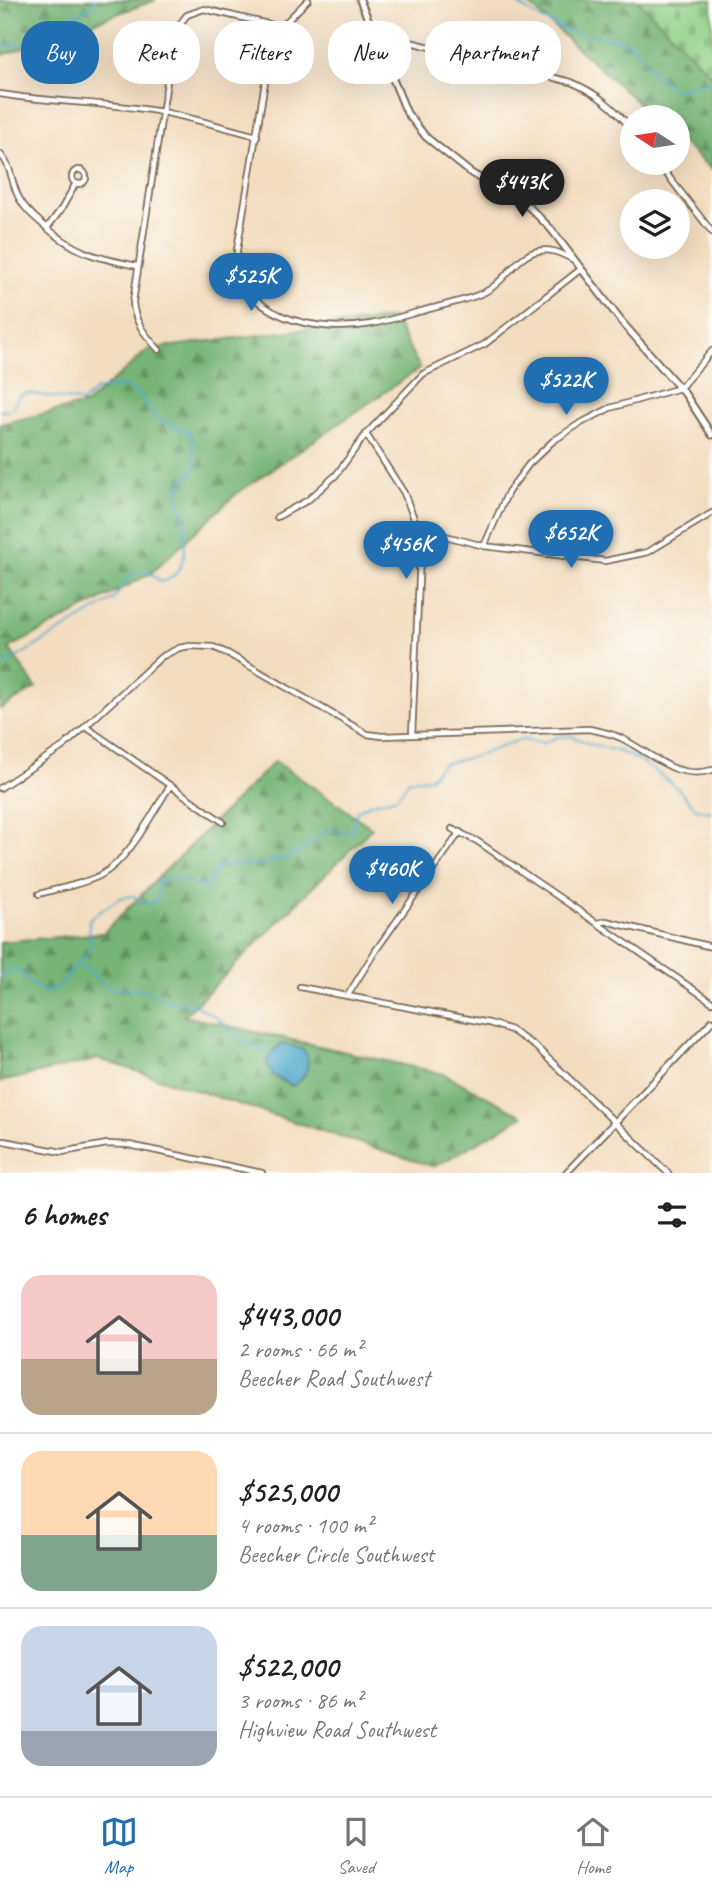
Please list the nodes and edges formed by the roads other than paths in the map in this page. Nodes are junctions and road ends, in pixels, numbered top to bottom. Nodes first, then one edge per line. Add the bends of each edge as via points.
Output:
1 (308, 0) edge
2 (360, 0) edge
3 (257, 21) edge
4 (287, 21) edge
5 (368, 21) edge
6 (411, 42) edge
7 (265, 84) edge
8 (395, 84) edge
9 (0, 94) edge
10 (162, 113) junction
11 (620, 116) edge
12 (257, 136) junction
13 (0, 153) edge
14 (667, 175) edge
15 (76, 183) dead end
16 (47, 228) junction
17 (712, 232) edge
18 (574, 260) junction
19 (137, 266) junction
20 (581, 269) junction
21 (159, 350) dead end
22 (712, 351) edge
23 (680, 388) junction
24 (366, 434) junction
25 (712, 435) edge
26 (712, 513) edge
27 (277, 517) dead end
28 (418, 529) junction
29 (484, 546) junction
30 (86, 727) junction
31 (412, 735) junction
32 (712, 771) edge
33 (170, 786) junction
34 (0, 788) edge
35 (223, 822) dead end
36 (452, 829) dead end
37 (460, 832) junction
38 (39, 894) dead end
39 (597, 923) junction
40 (712, 947) edge
41 (300, 987) dead end
42 (348, 995) junction
43 (712, 1002) edge
44 (712, 1021) edge
45 (614, 1121) junction
46 (4, 1141) dead end
47 (262, 1173) edge
48 (566, 1173) edge
49 (668, 1173) edge

1 - 4 street
2 - 5 street
3 - 10 street via 210,9 187,15 175,30
6 - 11 street via 571,82 610,104
7 - 12 street
8 - 18 street via 407,113 426,137 471,173 529,207
9 - 10 street
10 - 12 street
10 - 19 street
12 - 18 street via 237,256 243,282 265,308 277,314 315,324 371,324 476,296 536,251 553,250
13 - 16 street via 20,200
14 - 17 street
15 - 16 street
16 - 19 street via 83,253
18 - 20 street
19 - 21 street via 134,312
20 - 23 street
20 - 24 street via 485,344 423,374
22 - 23 street
23 - 25 street
23 - 29 street via 610,408 553,441 508,492
24 - 27 street via 336,475 308,500
24 - 28 street via 404,493
26 - 29 street via 658,547 622,559 597,561
28 - 29 street
28 - 31 street
30 - 31 street via 161,657 179,648 199,646 227,653 360,732
30 - 33 street
30 - 34 street
31 - 32 street via 589,729 618,737 676,771
33 - 35 street
33 - 38 street via 112,867 89,880
36 - 37 street
37 - 39 street
37 - 42 street
39 - 40 street via 606,921
39 - 43 street
41 - 42 street
42 - 45 street via 511,1030 536,1046
44 - 45 street
45 - 48 street
45 - 49 street
46 - 47 street via 62,1152 129,1145

